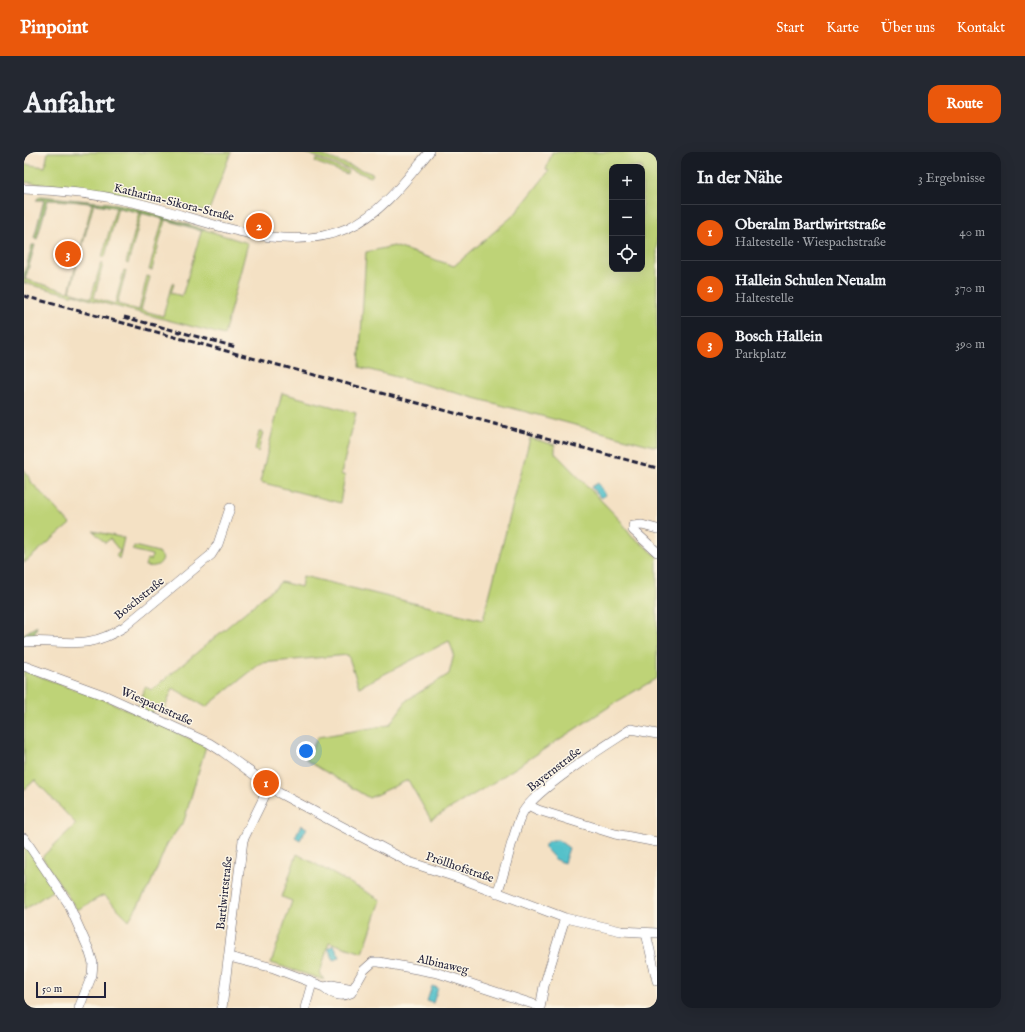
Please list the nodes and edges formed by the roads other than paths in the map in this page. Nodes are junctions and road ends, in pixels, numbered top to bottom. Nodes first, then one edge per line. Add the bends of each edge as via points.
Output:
1 (429, 152) edge
2 (24, 189) edge
3 (230, 508) dead end
4 (657, 529) edge
5 (657, 552) edge
6 (24, 642) edge
7 (24, 666) edge
8 (657, 734) edge
9 (269, 787) junction
10 (528, 805) junction
11 (24, 838) edge
12 (657, 842) edge
13 (497, 892) junction
14 (565, 918) junction
15 (646, 933) junction
16 (657, 933) edge
17 (229, 957) junction
18 (657, 981) edge
19 (312, 983) junction
20 (539, 1007) edge
21 (79, 1008) edge
22 (222, 1008) edge
23 (306, 1008) edge

1 - 2 street, Katharina-Sikora-Straße via 395,191 362,220 347,229 323,236 296,239 248,232 133,202 78,193
3 - 6 street, Boschstraße via 218,544 211,555 111,636 87,643
4 - 5 street via 642,525 633,526 633,530
7 - 9 street, Wiespachstraße via 106,696 208,743 241,764
8 - 10 street, Bayernstraße via 631,729 586,759 536,796
9 - 13 street, Pröllhofstraße via 409,862
9 - 17 street, Bartlwirtstraße via 243,840
10 - 12 street via 615,834
10 - 13 street, Bayernstraße via 520,816
11 - 21 street via 68,904 89,950 93,963 92,976
13 - 14 street, Pröllhofstraße
14 - 15 street, Pröllhofstraße via 621,931
14 - 20 street
15 - 16 street, Pröllhofstraße
15 - 18 street
17 - 19 street, Albinaweg via 274,968
17 - 22 street, Bartlwirtstraße
19 - 20 street, Albinaweg via 324,987 332,985 353,989 364,970 373,962 379,962 438,973
19 - 23 street

